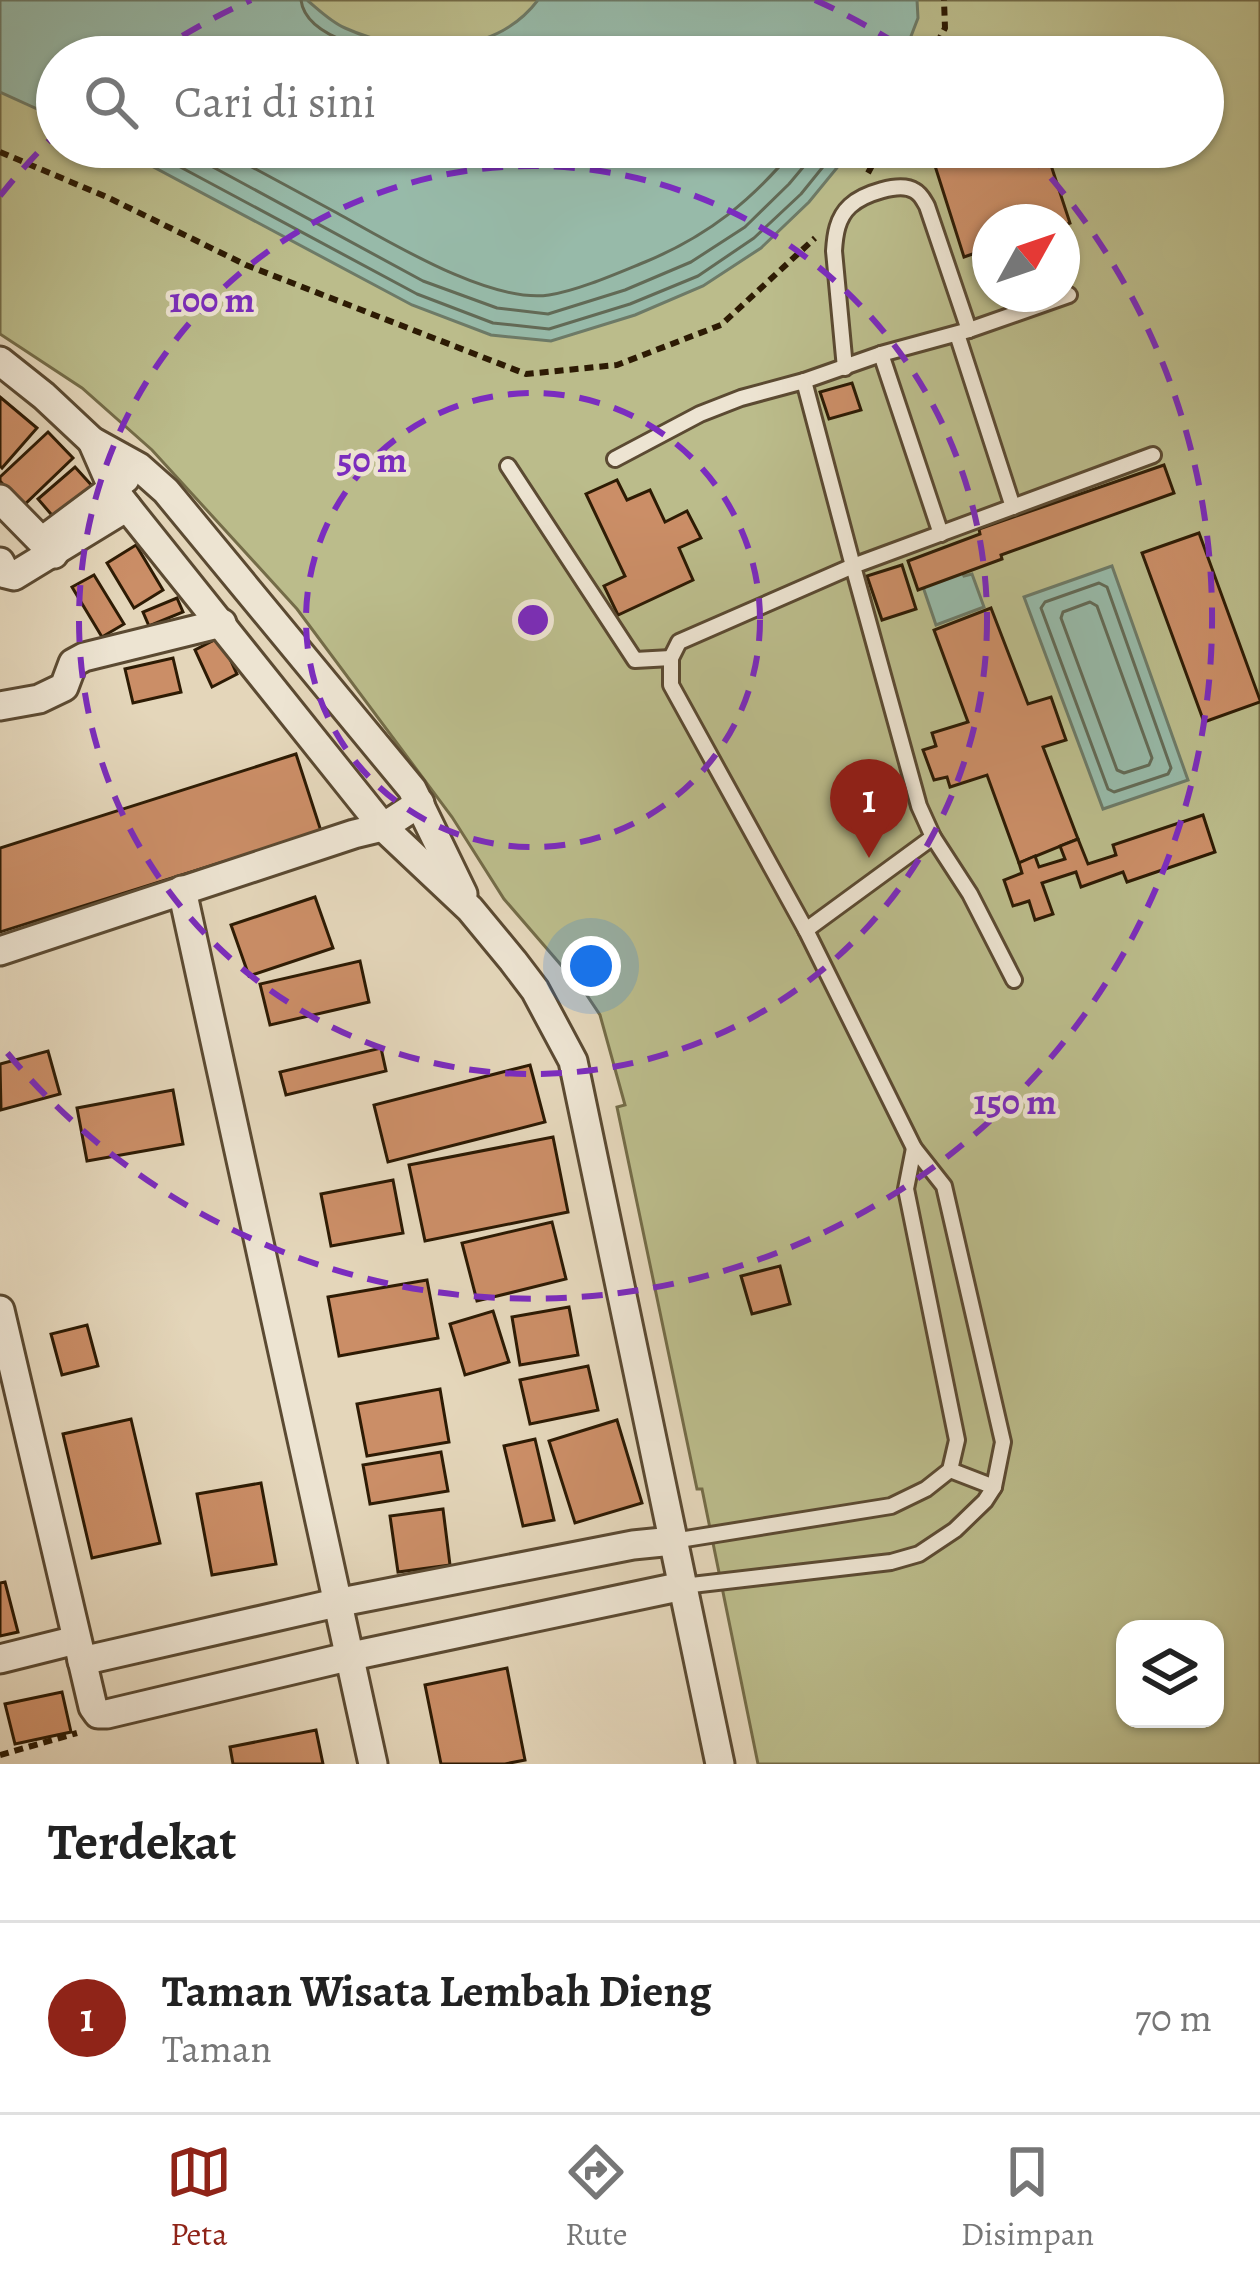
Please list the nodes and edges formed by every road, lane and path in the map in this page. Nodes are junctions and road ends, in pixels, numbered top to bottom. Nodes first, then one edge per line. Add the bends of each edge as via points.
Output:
1 (944, 0) edge
2 (941, 36) edge
3 (0, 152) edge
4 (36, 167) edge
5 (38, 168) edge
6 (871, 168) edge
7 (852, 204) junction
8 (1020, 312) edge
9 (963, 332) junction
10 (881, 354) junction
11 (0, 361) edge
12 (845, 368) junction
13 (804, 381) junction
14 (92, 441) junction
15 (1153, 455) dead end
16 (615, 459) dead end
17 (508, 466) dead end
18 (139, 467) junction
19 (120, 498) junction
20 (0, 499) edge
21 (1013, 507) junction
22 (941, 534) junction
23 (48, 548) junction
24 (0, 562) edge
25 (853, 566) junction
26 (222, 623) junction
27 (671, 658) junction
28 (0, 706) edge
29 (420, 803) junction
30 (383, 827) junction
31 (933, 837) junction
32 (182, 890) junction
33 (470, 909) junction
34 (806, 930) junction
35 (0, 952) edge
36 (1014, 980) dead end
37 (914, 1148) junction
38 (0, 1310) edge
39 (950, 1470) junction
40 (994, 1487) junction
41 (673, 1541) junction
42 (682, 1586) junction
43 (336, 1603) junction
44 (79, 1651) junction
45 (347, 1657) junction
46 (0, 1659) edge
47 (96, 1712) junction
48 (0, 1755) edge
49 (373, 1764) edge
50 (721, 1764) edge

1 - 2 path
3 - 4 path
5 - 7 path via 246,266 526,374 617,365 721,325
6 - 7 path
7 - 9 lane via 900,187 921,196
7 - 12 lane via 834,251
8 - 9 lane
9 - 10 lane
9 - 21 lane
10 - 12 lane
10 - 22 lane
11 - 14 street
12 - 13 lane
13 - 16 lane via 700,414
13 - 25 lane
14 - 18 street
14 - 19 street
15 - 21 lane
17 - 27 lane via 635,660
18 - 19 street
18 - 29 street
19 - 23 street
19 - 26 street
20 - 23 street
21 - 22 lane
22 - 25 lane
23 - 24 street via 14,576
25 - 27 lane via 679,642
25 - 31 lane
26 - 28 street via 84,657 64,687
26 - 30 street
27 - 34 lane via 671,686
29 - 30 street
29 - 33 street
30 - 32 street
30 - 33 street
31 - 34 lane
31 - 36 lane
32 - 35 street
32 - 43 street
33 - 41 street via 535,990 573,1061
34 - 37 lane
37 - 39 lane via 906,1190 957,1440
37 - 40 lane via 944,1186 1003,1442
38 - 44 street
39 - 40 lane
39 - 41 lane via 891,1506
40 - 42 lane via 956,1530 919,1554
41 - 42 street
41 - 43 street
42 - 45 street
42 - 50 street
43 - 44 street
43 - 45 street
44 - 46 street
44 - 47 street
45 - 47 street
45 - 49 street
47 - 48 path via 93,1729

